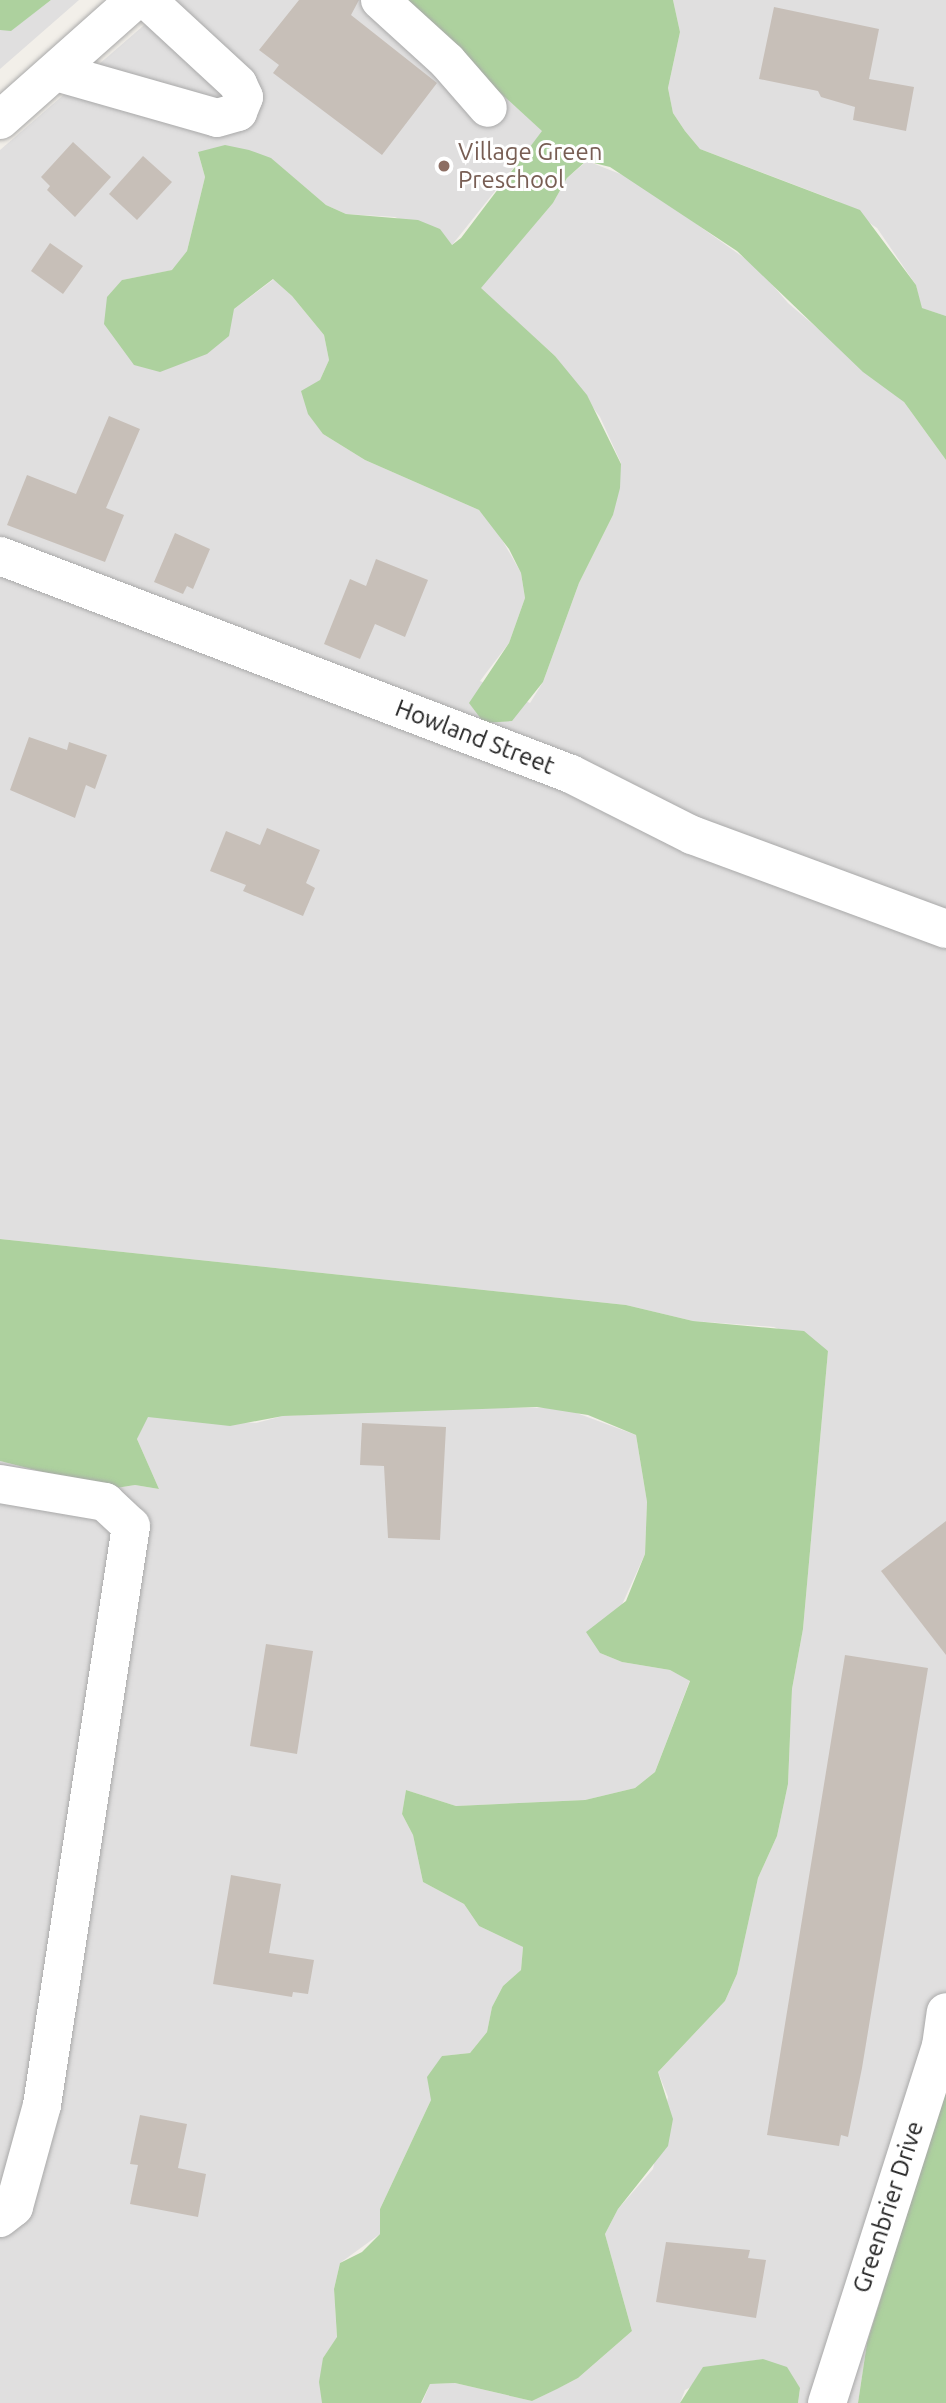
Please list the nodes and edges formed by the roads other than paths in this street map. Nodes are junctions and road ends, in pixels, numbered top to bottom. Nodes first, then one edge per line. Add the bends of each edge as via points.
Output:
1 (135, 0) edge
2 (147, 0) edge
3 (380, 0) edge
4 (56, 72) junction
5 (488, 108) dead end
6 (0, 120) edge
7 (0, 556) edge
8 (946, 929) edge
9 (0, 1484) edge
10 (946, 2012) edge
11 (0, 2218) edge
12 (827, 2403) edge

1 - 4 street
2 - 4 street via 238,84 244,97 239,112 217,118
3 - 5 street via 447,61
4 - 6 street
7 - 8 street, Howland Street via 571,774 692,835
9 - 11 street via 105,1502 131,1526 43,2105 14,2207
10 - 12 street, Greenbrier Drive via 941,2046

